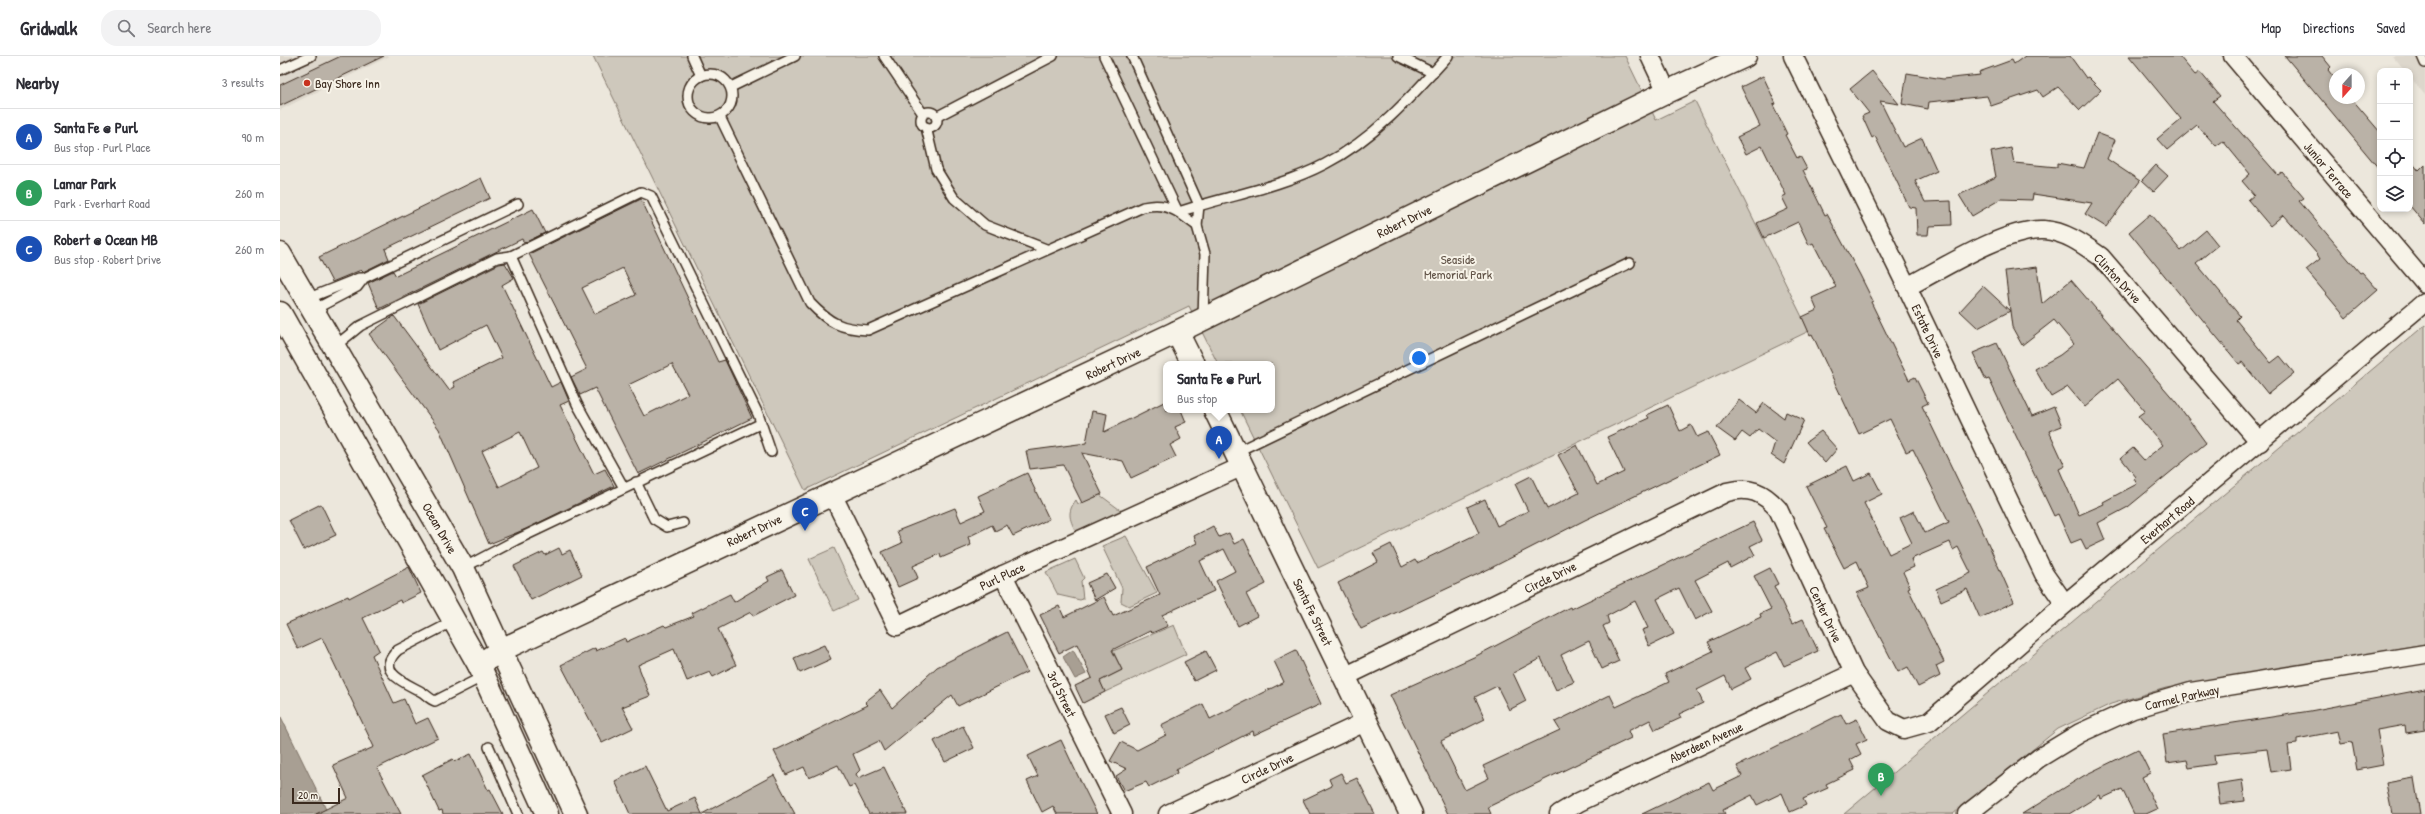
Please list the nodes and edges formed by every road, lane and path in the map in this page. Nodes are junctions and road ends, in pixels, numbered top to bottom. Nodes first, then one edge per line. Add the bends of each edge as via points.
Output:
1 (311, 56) edge
2 (692, 56) edge
3 (796, 56) edge
4 (884, 56) edge
5 (1053, 56) edge
6 (1104, 56) edge
7 (1132, 56) edge
8 (1398, 56) edge
9 (1448, 56) edge
10 (1650, 56) edge
11 (1745, 56) edge
12 (1793, 56) edge
13 (2233, 56) edge
14 (2422, 56) edge
15 (2425, 63) edge
16 (280, 70) edge
17 (1433, 72) junction
18 (701, 76) junction
19 (731, 87) junction
20 (1667, 92) junction
21 (923, 114) junction
22 (720, 116) junction
23 (936, 117) junction
24 (926, 127) junction
25 (518, 204) dead end
26 (1199, 205) junction
27 (1178, 212) junction
28 (1197, 226) junction
29 (1046, 249) junction
30 (280, 254) edge
31 (511, 256) junction
32 (1630, 263) dead end
33 (2425, 283) edge
34 (1907, 287) junction
35 (2425, 302) edge
36 (309, 305) junction
37 (282, 316) edge
38 (1203, 320) junction
39 (1177, 332) junction
40 (334, 347) junction
41 (1192, 361) edge
42 (310, 365) junction
43 (1216, 413) edge
44 (760, 424) junction
45 (2260, 442) junction
46 (771, 452) dead end
47 (1239, 459) junction
48 (407, 472) junction
49 (636, 482) junction
50 (379, 488) junction
51 (624, 488) junction
52 (1758, 491) joint
53 (832, 494) junction
54 (683, 523) dead end
55 (463, 568) junction
56 (1003, 575) junction
57 (2064, 604) junction
58 (454, 621) junction
59 (501, 650) junction
60 (2425, 654) edge
61 (481, 670) junction
62 (1854, 672) junction
63 (1344, 677) junction
64 (1365, 722) junction
65 (1904, 728) joint
66 (489, 747) dead end
67 (518, 814) edge
68 (547, 814) edge
69 (576, 814) edge
70 (1122, 814) edge
71 (1168, 814) edge
72 (1411, 814) edge
73 (1559, 814) edge
74 (1967, 814) edge

1 - 16 lane
2 - 18 lane
3 - 19 lane
4 - 21 lane
5 - 23 lane
6 - 27 lane
7 - 26 lane
8 - 17 lane
9 - 17 lane
10 - 20 street
11 - 20 street, Robert Drive
12 - 34 street, Estate Drive
13 - 33 street, Junior Terrace
14 - 15 lane
17 - 26 lane via 1371,134 1325,164 1290,179
18 - 19 lane via 718,75
18 - 22 lane via 690,88 690,106 695,113 703,117 711,119
19 - 22 lane via 732,104
20 - 38 street, Robert Drive
21 - 23 lane via 931,112
21 - 24 lane via 922,123
22 - 29 lane via 810,303 826,320 851,330 868,330
23 - 24 lane via 934,125
24 - 29 lane via 936,169 954,198 985,225
25 - 36 lane via 364,278 357,287 319,307
26 - 27 lane
26 - 28 lane
27 - 28 lane
27 - 29 lane via 1166,205 1143,207
28 - 38 lane via 1205,254
30 - 36 street, Ocean Drive
31 - 40 lane via 497,258 360,326
31 - 44 lane via 641,192 651,196 758,414
31 - 51 lane via 577,404
32 - 47 lane
34 - 45 street, Clinton Drive via 2006,236 2038,230 2063,234 2101,257
34 - 57 street, Estate Drive via 2044,574
35 - 45 street, Everhart Road
36 - 37 street
36 - 40 street, Ocean Drive
37 - 42 street
38 - 39 street, Robert Drive
39 - 41 street
39 - 53 street, Robert Drive
40 - 42 street
40 - 48 street, Ocean Drive
42 - 50 street
43 - 47 street, Santa Fe Street
44 - 46 lane
44 - 49 lane
45 - 57 street, Everhart Road
47 - 56 street, Purl Place
47 - 63 street, Santa Fe Street
48 - 50 street
48 - 55 street, Ocean Drive
49 - 51 lane
49 - 54 lane via 654,519 667,527
50 - 58 street
51 - 55 lane
52 - 62 street, Center Drive via 1769,498 1778,509
52 - 63 street, Circle Drive via 1742,488 1727,492
53 - 56 street, Purl Place via 897,626
53 - 59 street, Robert Drive
55 - 59 street, Ocean Drive
56 - 70 street, 3rd Street
57 - 65 street, Everhart Road via 1929,722
58 - 61 street
58 - 61 lane via 394,653 389,666 394,676 435,701
59 - 61 street, Robert Drive
59 - 69 street, Ocean Drive
60 - 74 street, Carmel Parkway via 2191,692 2133,709 2080,733 2039,758
61 - 68 street
62 - 65 street, Center Drive via 1888,721
62 - 73 street, Aberdeen Avenue via 1579,802
63 - 64 street, Santa Fe Street
64 - 71 street, Circle Drive
64 - 72 street, Santa Fe Street
66 - 67 lane

